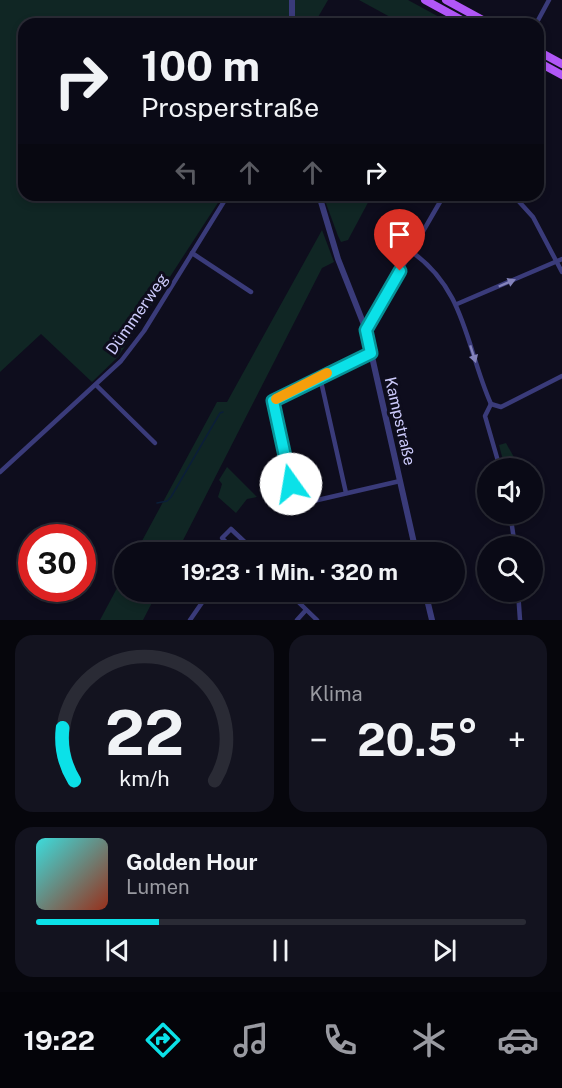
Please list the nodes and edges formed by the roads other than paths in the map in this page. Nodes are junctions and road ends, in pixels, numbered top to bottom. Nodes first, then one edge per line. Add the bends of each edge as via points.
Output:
1 (292, 0) edge
2 (425, 0) edge
3 (446, 0) edge
4 (549, 0) edge
5 (292, 18) edge
6 (458, 18) edge
7 (479, 18) edge
8 (539, 18) edge
9 (544, 54) edge
10 (562, 64) edge
11 (544, 65) edge
12 (562, 75) edge
13 (224, 201) edge
14 (321, 201) edge
15 (441, 201) edge
16 (518, 201) edge
17 (412, 252) junction
18 (192, 253) junction
19 (560, 261) edge
20 (562, 272) edge
21 (251, 292) dead end
22 (457, 304) junction
23 (366, 330) junction
24 (371, 353) junction
25 (562, 376) edge
26 (320, 377) junction
27 (96, 385) junction
28 (491, 404) junction
29 (155, 443) dead end
30 (497, 458) edge
31 (0, 472) edge
32 (400, 481) junction
33 (346, 494) junction
34 (226, 542) edge
35 (245, 542) edge
36 (414, 542) edge
37 (202, 602) edge
38 (298, 602) edge
39 (428, 602) edge
40 (519, 602) edge
41 (306, 610) junction
42 (190, 620) edge
43 (297, 620) edge
44 (317, 620) edge
45 (432, 620) edge
46 (520, 620) edge

1 - 5 street
2 - 6 main road
3 - 7 main road
4 - 8 street
9 - 10 main road
11 - 12 main road
13 - 18 street, Dümmerweg
14 - 23 street, Kampstraße
15 - 17 street
16 - 19 street
17 - 22 street via 443,280
17 - 23 street
18 - 21 street
18 - 27 street, Dümmerweg via 144,331
19 - 20 street
22 -> 19 street
22 -> 28 street
23 - 24 street, Kampstraße
24 - 26 street
24 - 32 street, Kampstraße
25 - 28 street via 501,407
26 - 33 street
26 - 33 street via 273,401 296,505
27 - 29 street
27 - 31 street, Dümmerweg
28 - 30 street via 485,416
32 - 33 street
32 - 36 street, Kampstraße
34 - 35 street via 222,538 231,529
37 - 42 street
38 - 41 street
39 - 45 street
40 - 46 street
41 - 43 street
41 - 44 street

